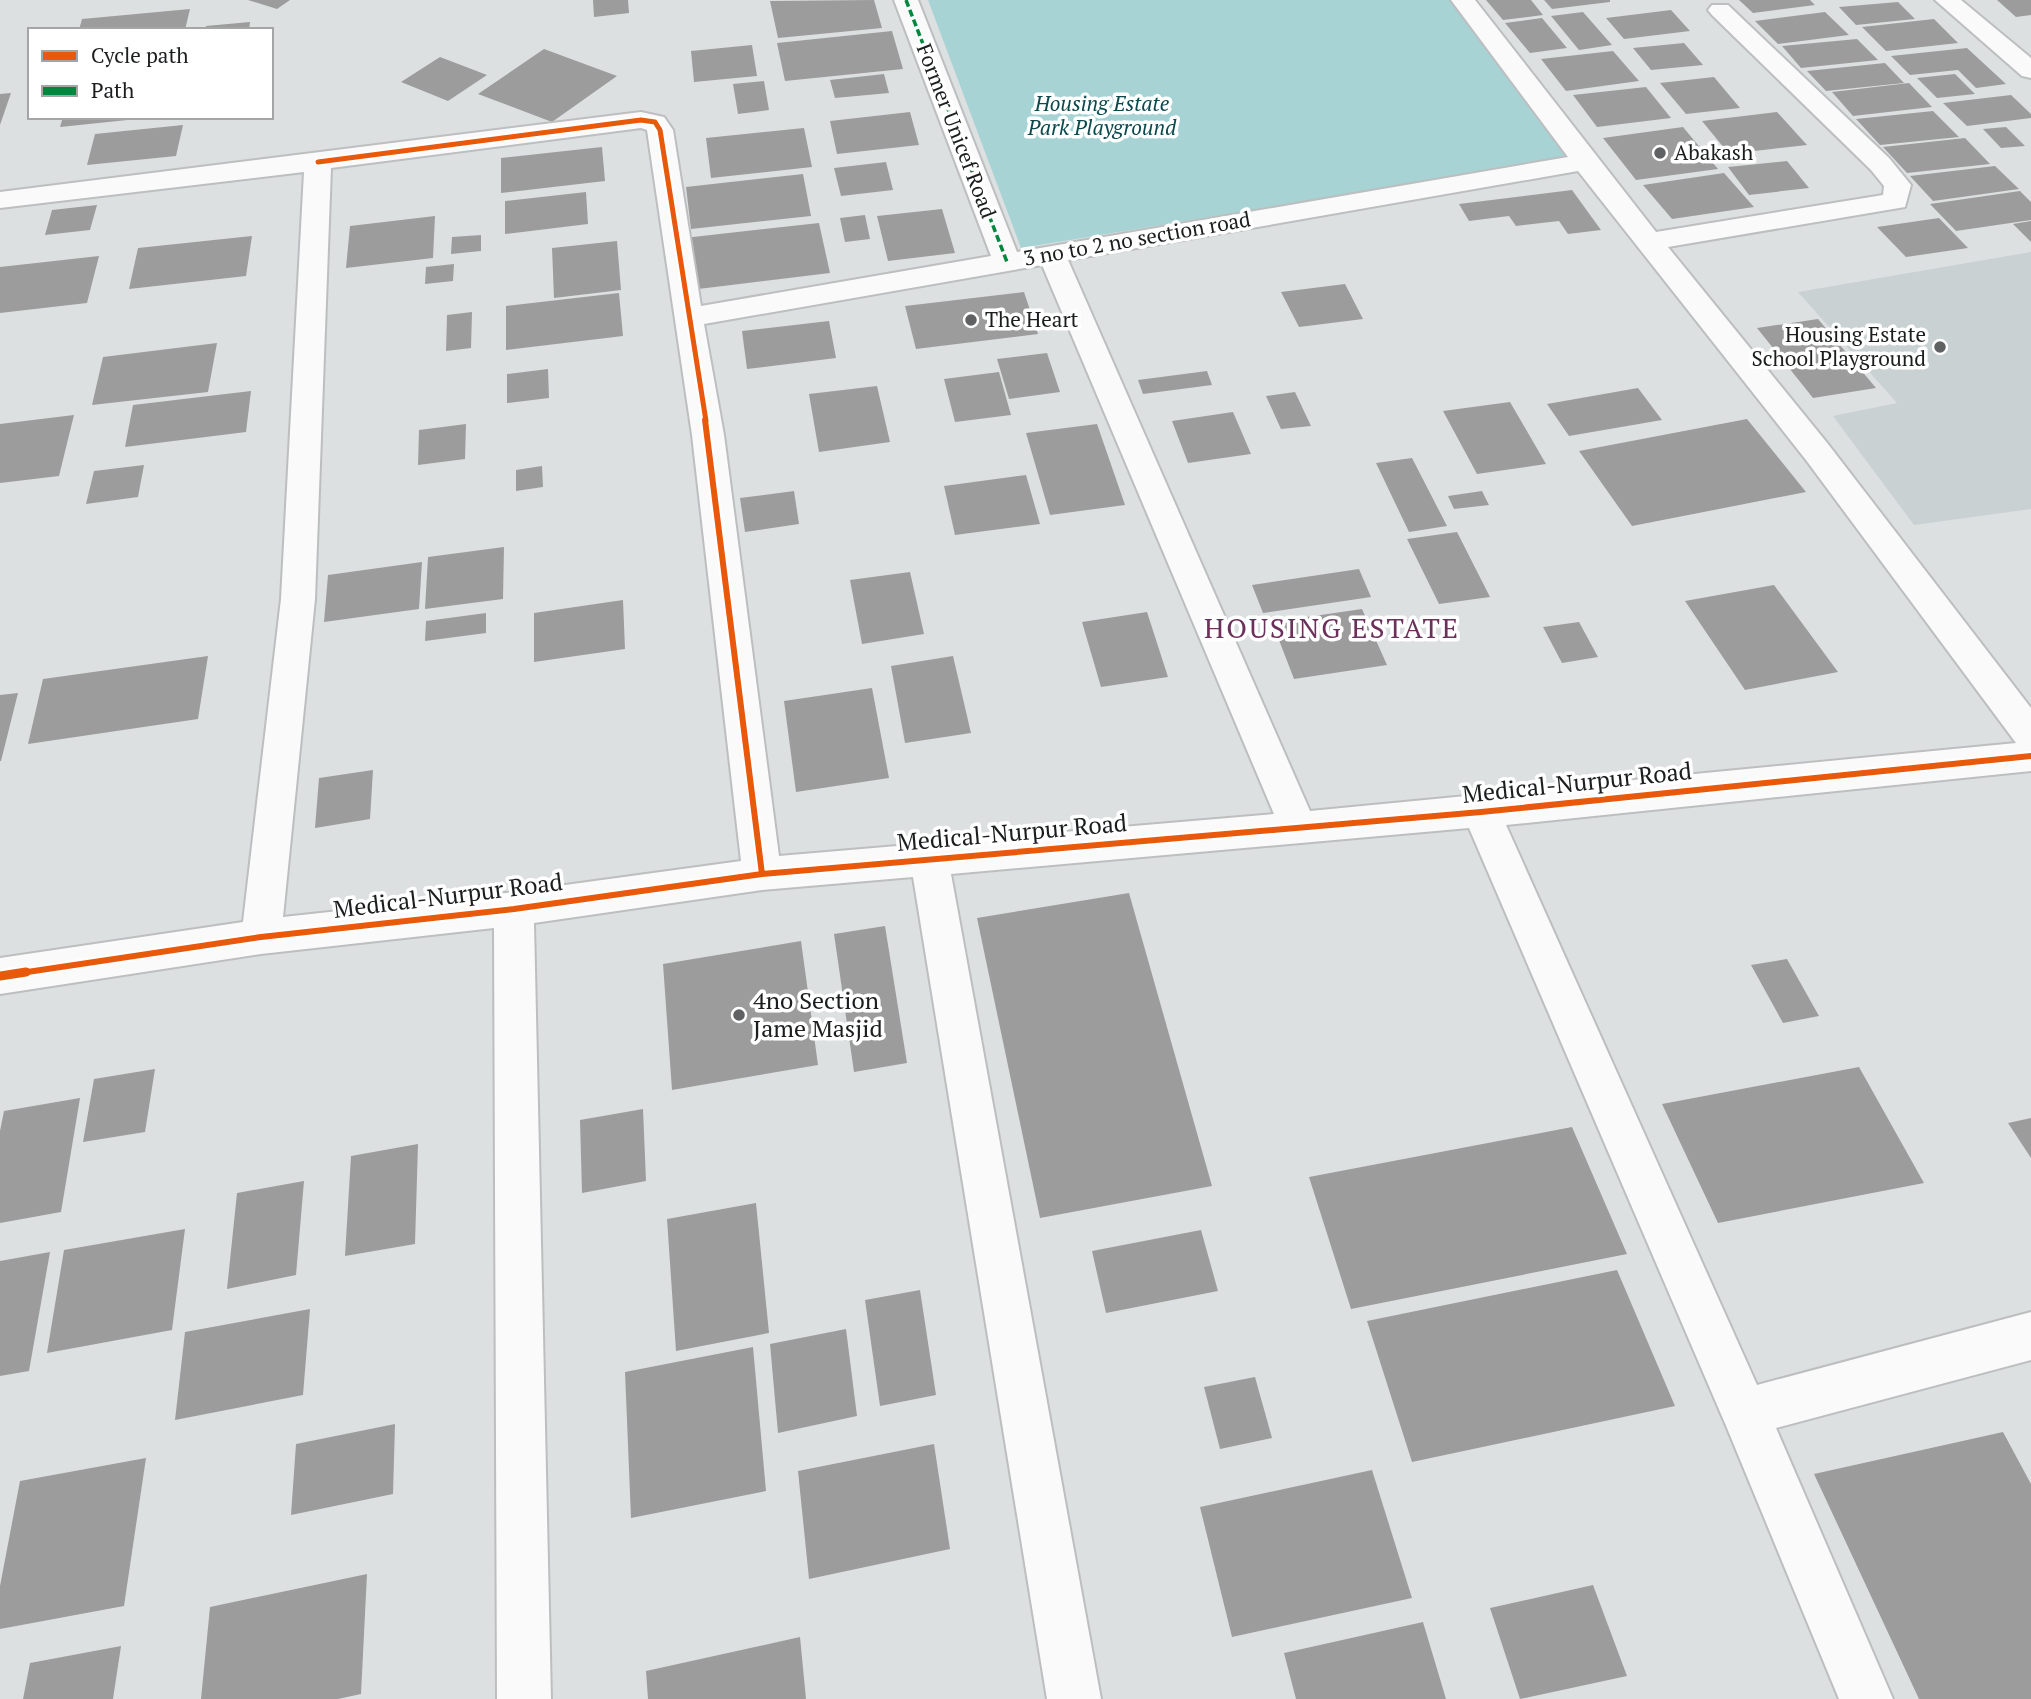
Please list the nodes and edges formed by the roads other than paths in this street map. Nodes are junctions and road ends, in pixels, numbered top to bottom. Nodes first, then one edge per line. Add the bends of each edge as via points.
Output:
1 (905, 0) edge
2 (1463, 0) edge
3 (1947, 0) edge
4 (1720, 10) dead end
5 (2031, 71) edge
6 (318, 162) junction
7 (1585, 162) junction
8 (0, 200) edge
9 (1648, 242) junction
10 (1051, 254) junction
11 (1007, 261) junction
12 (689, 317) junction
13 (2031, 735) edge
14 (2031, 756) edge
15 (1481, 813) junction
16 (1299, 829) junction
17 (929, 858) junction
18 (762, 874) junction
19 (514, 909) junction
20 (261, 937) junction
21 (0, 976) edge
22 (2031, 1336) edge
23 (1745, 1412) junction
24 (524, 1699) edge
25 (1074, 1699) edge
26 (1866, 1699) edge

1 - 11 street, Former Unicef Road
2 - 7 street
3 - 5 street
4 - 9 street via 1880,164 1898,185 1895,201
6 - 8 street
6 - 12 street via 641,120 655,122 660,130
6 - 20 street via 298,599
7 - 9 street
7 - 10 street, 3 no to 2 no section road
9 - 13 street via 1825,462
10 - 11 street, 3 no to 2 no section road
10 - 16 street
11 - 12 street, 3 no to 2 no section road
12 - 18 street via 727,571
14 - 15 street, Medical-Nurpur Road
15 - 16 street, Medical-Nurpur Road
15 - 23 street
16 - 17 street, Medical-Nurpur Road
17 - 18 street, Medical-Nurpur Road
17 - 25 street
18 - 19 street, Medical-Nurpur Road
19 - 20 street, Medical-Nurpur Road
19 - 24 street
20 - 21 street, Medical-Nurpur Road
22 - 23 street
23 - 26 street

